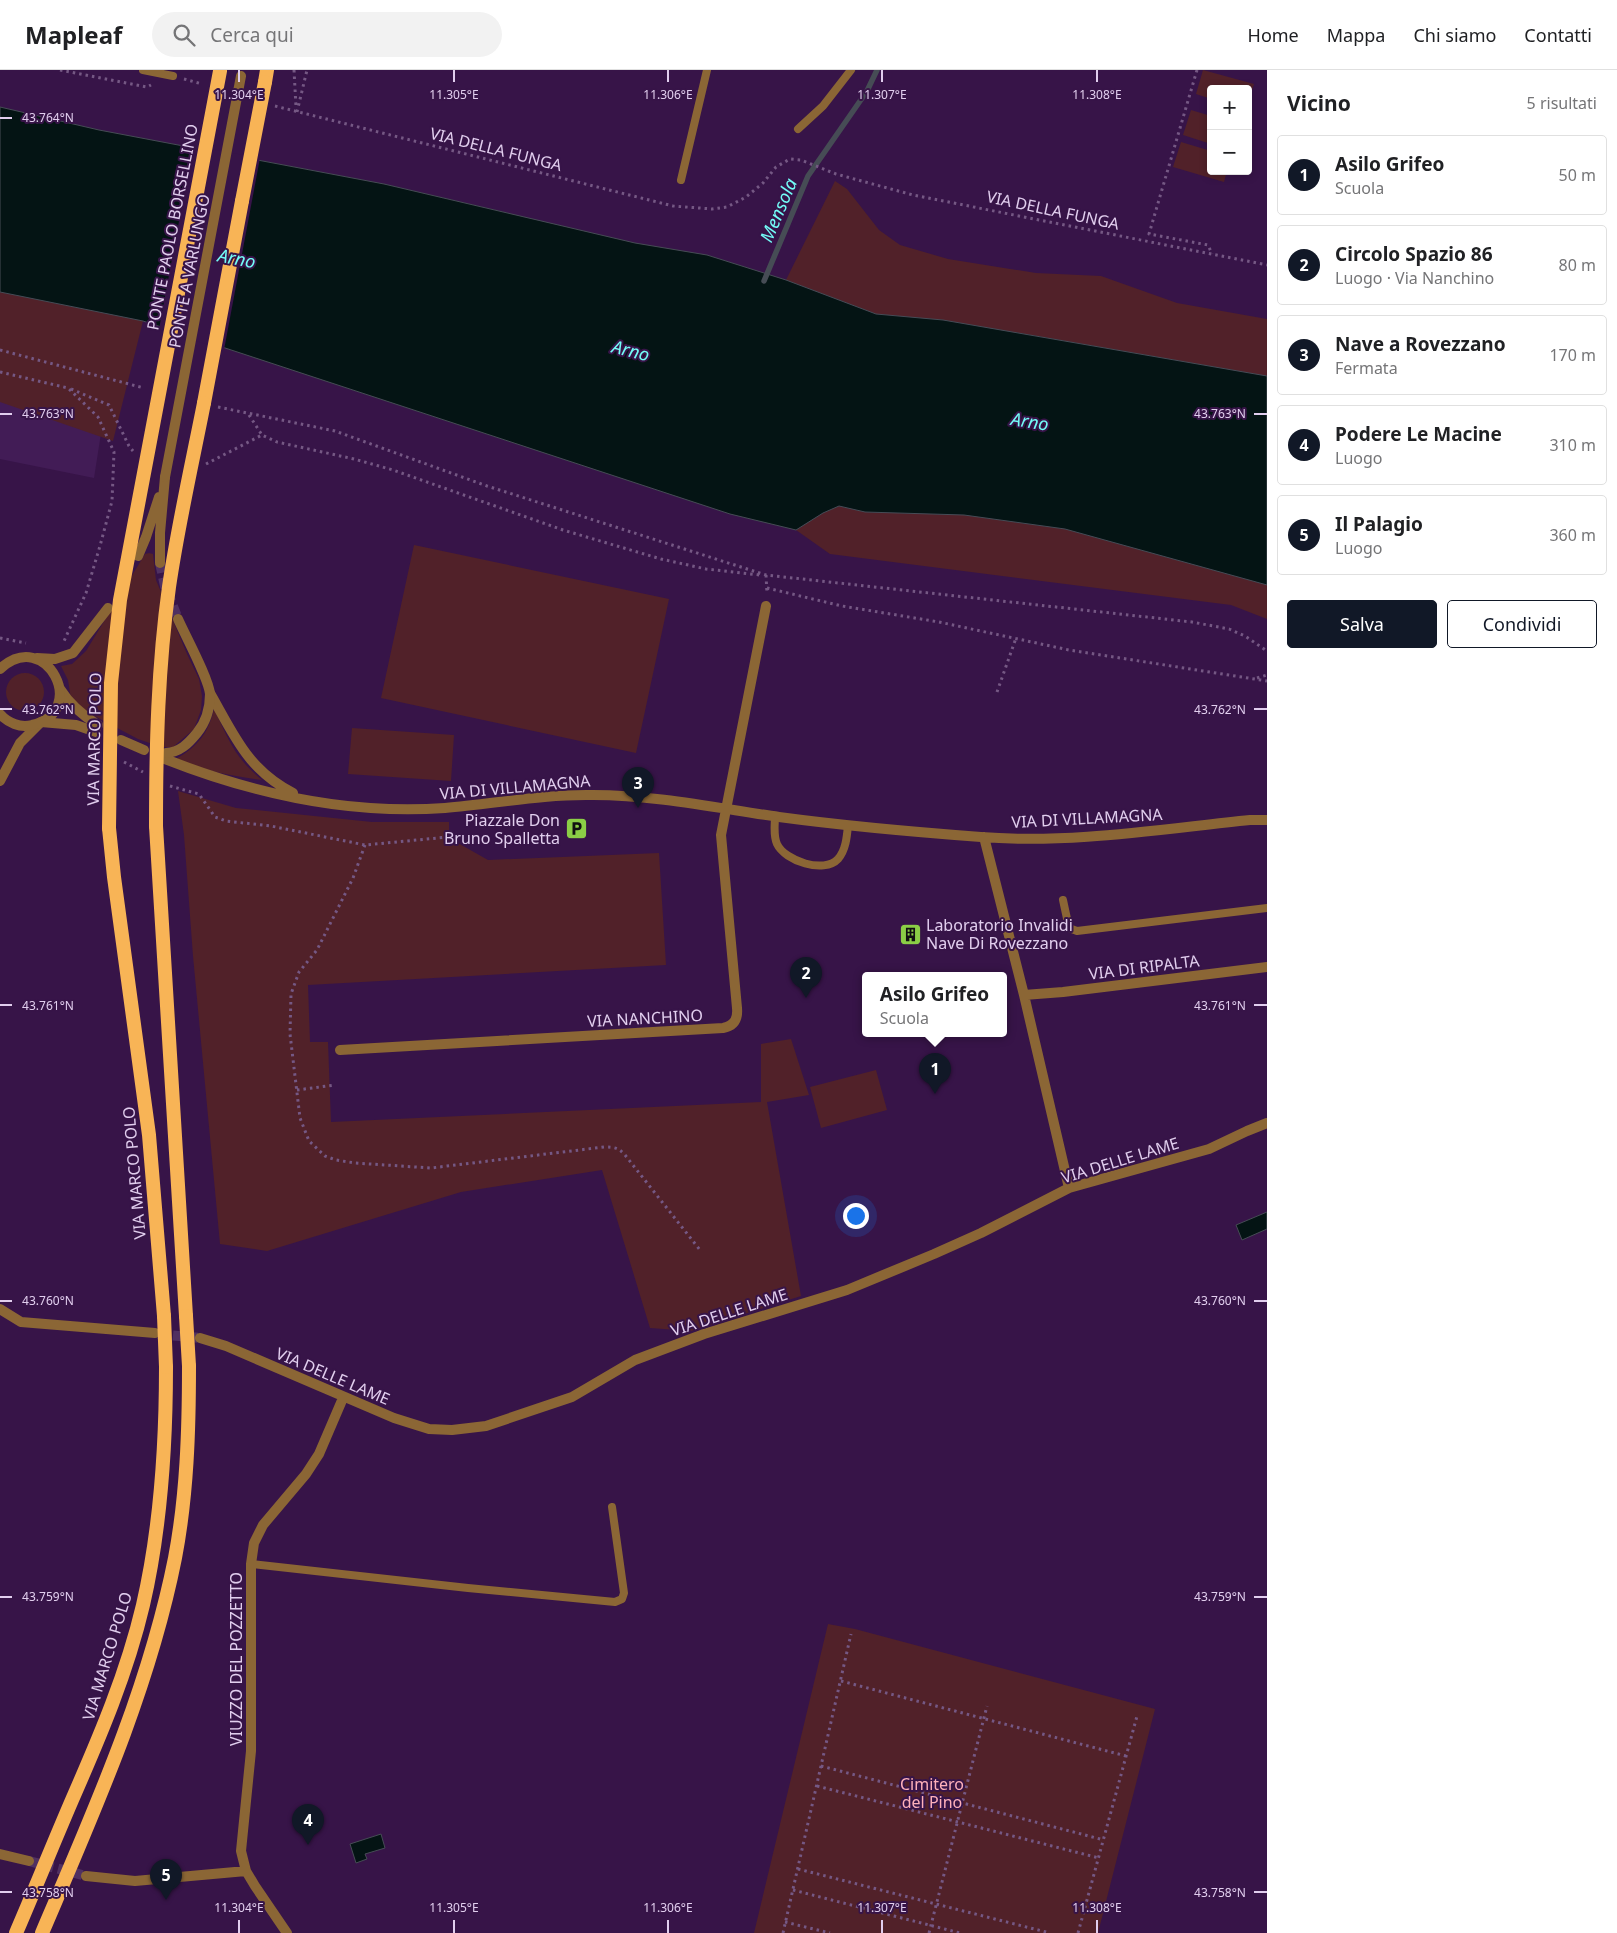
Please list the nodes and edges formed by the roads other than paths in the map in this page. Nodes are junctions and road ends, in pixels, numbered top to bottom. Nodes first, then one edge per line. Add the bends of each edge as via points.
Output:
1 (144, 70) edge
2 (220, 70) edge
3 (267, 70) edge
4 (707, 70) edge
5 (851, 70) edge
6 (242, 73) edge
7 (173, 76) road end
8 (798, 129) dead end
9 (681, 180) dead end
10 (153, 390) joint
11 (165, 477) junction
12 (138, 556) dead end
13 (160, 563) tunnel mouth
14 (766, 606) dead end
15 (108, 608) dead end
16 (178, 620) tunnel mouth
17 (32, 658) junction
18 (5, 662) edge
19 (0, 669) edge
20 (60, 689) junction
21 (210, 692) junction
22 (0, 714) edge
23 (41, 722) junction
24 (121, 740) dead end
25 (144, 750) dead end
26 (0, 780) edge
27 (347, 806) junction
28 (727, 808) junction
29 (775, 816) junction
30 (1267, 820) edge
31 (848, 825) junction
32 (984, 838) junction
33 (1063, 900) dead end
34 (1267, 908) edge
35 (1267, 967) edge
36 (1024, 995) junction
37 (340, 1050) dead end
38 (1267, 1123) edge
39 (1069, 1188) junction
40 (0, 1309) edge
41 (155, 1334) tunnel mouth
42 (200, 1338) tunnel mouth
43 (343, 1398) junction
44 (612, 1507) dead end
45 (251, 1564) junction
46 (0, 1854) edge
47 (29, 1861) tunnel mouth
48 (246, 1871) junction
49 (86, 1876) tunnel mouth
50 (16, 1933) edge
51 (42, 1933) edge
52 (287, 1933) edge

1 - 7 lane
2 - 10 highway, PONTE PAOLO BORSELLINO, bridge
3 - 51 highway, bridge via 210,405 175,551 163,641 156,754 156,826 189,1366 189,1423 182,1510 175,1557 143,1681 88,1827
4 - 9 lane
5 - 8 lane via 823,106
6 - 11 street, PONTE A VARLUNGO, bridge
10 - 50 highway, VIA MARCO POLO, bridge via 120,600 111,683 109,828 149,1135 164,1316 166,1424 163,1466 143,1604 119,1685 100,1738
11 - 12 street, PONTE A VARLUNGO
11 - 13 street, PONTE A VARLUNGO
14 - 28 street
15 - 17 street via 73,653 55,659
16 - 21 street
17 - 18 street
17 - 20 street via 51,669
18 - 19 street
20 - 23 street via 54,711
20 - 23 street via 68,702 97,728
21 - 27 street, VIA DI VILLAMAGNA via 243,750 266,777 294,793
21 - 27 street, VIA DI VILLAMAGNA via 207,715 199,731 186,746 165,756 216,778
22 - 23 street via 20,725
23 - 26 street via 20,742
24 - 25 street
27 - 28 street, VIA DI VILLAMAGNA via 430,809 593,795
28 - 29 street, VIA DI VILLAMAGNA
28 - 37 street, VIA NANCHINO via 721,834 737,1015 730,1027
29 - 31 street, VIA DI VILLAMAGNA
29 - 31 lane via 775,835 780,849 796,859 816,865 828,866 839,858 846,842
30 - 32 street, VIA DI VILLAMAGNA via 1047,839
31 - 32 street, VIA DI VILLAMAGNA
32 - 36 street
33 - 34 lane via 1069,928 1077,931
35 - 36 street, VIA DI RIPALTA
36 - 39 street
38 - 39 street, VIA DELLE LAME via 1209,1149
39 - 43 street, VIA DELLE LAME via 981,1233 847,1290 704,1334 644,1357 572,1397 486,1426 429,1429
40 - 41 street via 21,1322
42 - 43 street, VIA DELLE LAME via 226,1346
43 - 45 street, VIUZZO DEL POZZETTO via 319,1454 263,1525 254,1544
44 - 45 lane via 624,1588 622,1599 615,1602
45 - 48 street, VIUZZO DEL POZZETTO via 252,1751 241,1851
46 - 47 street
48 - 49 street via 135,1881
48 - 52 street, VIUZZO DEL POZZETTO

